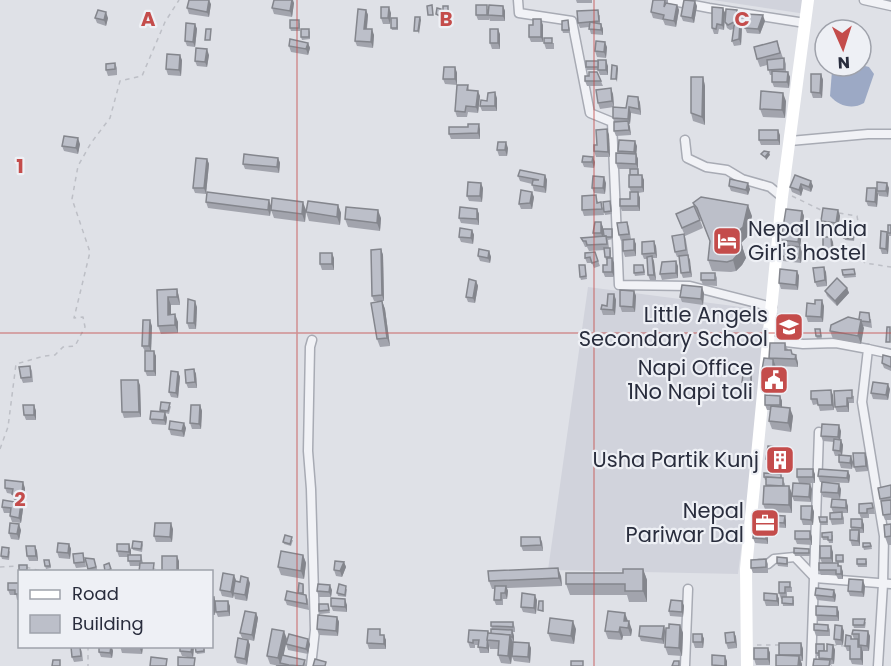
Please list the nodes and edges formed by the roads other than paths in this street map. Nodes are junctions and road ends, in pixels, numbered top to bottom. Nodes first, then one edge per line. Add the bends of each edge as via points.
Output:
1 (518, 0) edge
2 (668, 0) edge
3 (808, 0) edge
4 (864, 0) edge
5 (891, 6) edge
6 (805, 23) junction
7 (891, 134) edge
8 (685, 140) dead end
9 (790, 141) junction
10 (783, 194) junction
11 (772, 307) junction
12 (312, 340) dead end
13 (768, 340) junction
14 (868, 349) junction
15 (891, 354) edge
16 (819, 432) edge
17 (746, 569) junction
18 (815, 578) junction
19 (887, 584) edge
20 (688, 589) dead end
21 (310, 666) edge
22 (685, 666) edge
23 (747, 666) edge
24 (811, 666) edge
25 (878, 666) edge

1 - 11 street via 519,13 572,21 590,113 612,122 619,285 690,286
2 - 6 street
3 - 6 main road
4 - 5 street
6 - 9 main road
7 - 9 street
8 - 10 street via 687,158
9 - 10 main road
10 - 11 main road
11 - 13 main road
12 - 21 street via 308,452 315,630
13 - 14 street via 836,343
13 - 17 main road
14 - 15 street
14 - 19 street via 862,402 884,536
16 - 18 street
17 - 18 street via 774,559 795,557
17 - 23 main road
18 - 19 street
18 - 24 street
19 - 25 street
20 - 22 street

